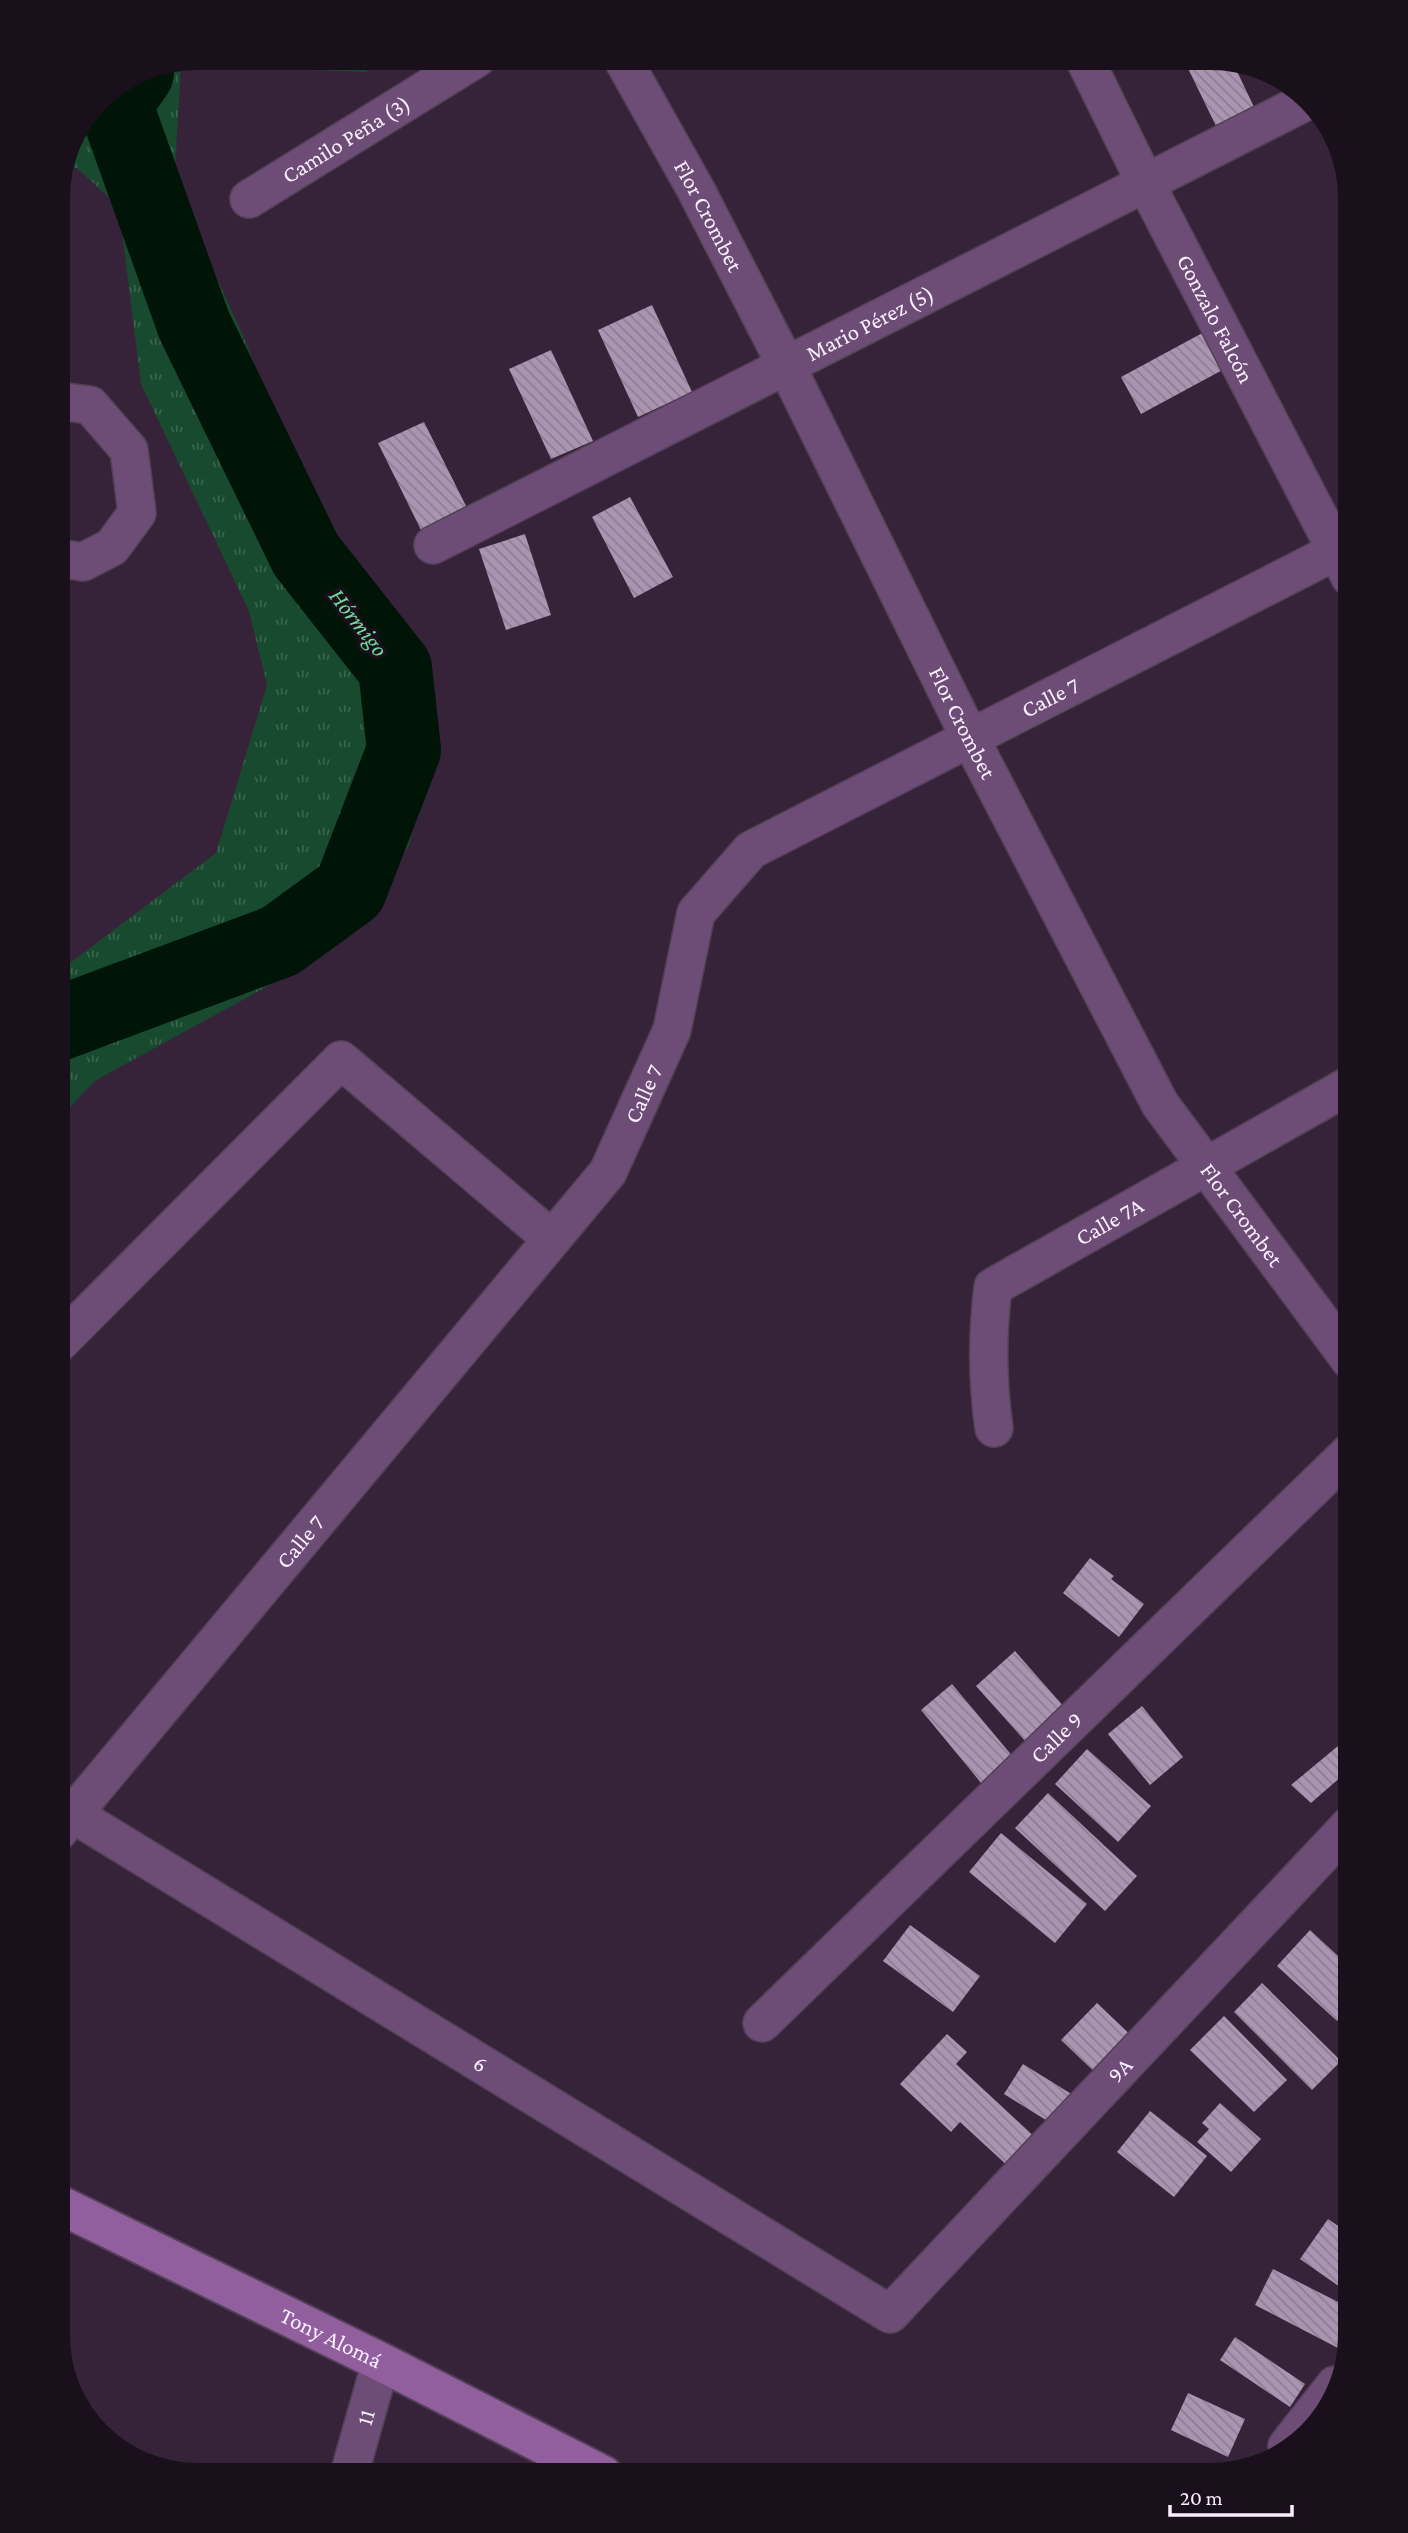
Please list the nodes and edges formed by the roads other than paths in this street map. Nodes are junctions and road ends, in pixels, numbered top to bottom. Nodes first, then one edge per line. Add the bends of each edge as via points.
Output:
1 (458, 70) edge
2 (629, 70) edge
3 (1090, 70) edge
4 (1299, 105) edge
5 (1145, 183) junction
6 (249, 199) dead end
7 (786, 365) junction
8 (70, 402) edge
9 (1338, 542) edge
10 (433, 545) dead end
11 (70, 560) edge
12 (1338, 561) edge
13 (970, 738) junction
14 (1338, 1092) edge
15 (1208, 1167) junction
16 (552, 1239) junction
17 (70, 1332) edge
18 (1338, 1344) edge
19 (994, 1429) dead end
20 (1338, 1464) edge
21 (70, 1817) edge
22 (70, 1826) edge
23 (1338, 1838) edge
24 (762, 2023) dead end
25 (70, 2210) edge
26 (890, 2314) joint
27 (381, 2362) junction
28 (352, 2463) edge
29 (579, 2463) edge

1 - 6 street, Camilo Peña (3)
2 - 7 street, Flor Crombet
3 - 5 street, Gonzalo Falcón
4 - 5 street, Mario Pérez (5)
5 - 7 street, Mario Pérez (5)
5 - 9 street, Gonzalo Falcón
7 - 10 street, Mario Pérez (5)
7 - 13 street, Flor Crombet
8 - 11 street via 90,405 129,450 137,513 112,547 83,562
12 - 13 street, Calle 7
13 - 15 street, Flor Crombet via 1160,1104
13 - 16 street, Calle 7 via 751,850 696,913 672,1030 608,1172
14 - 15 street, Calle 7A
15 - 18 street, Flor Crombet
15 - 19 street, Calle 7A via 993,1287 987,1336
16 - 17 street via 341,1060
16 - 21 street, Calle 7
20 - 24 street, Calle 9
22 - 26 street, 6
23 - 26 street, 9A
25 - 27 street, Tony Alomá
27 - 28 street, 11
27 - 29 street, Tony Alomá

